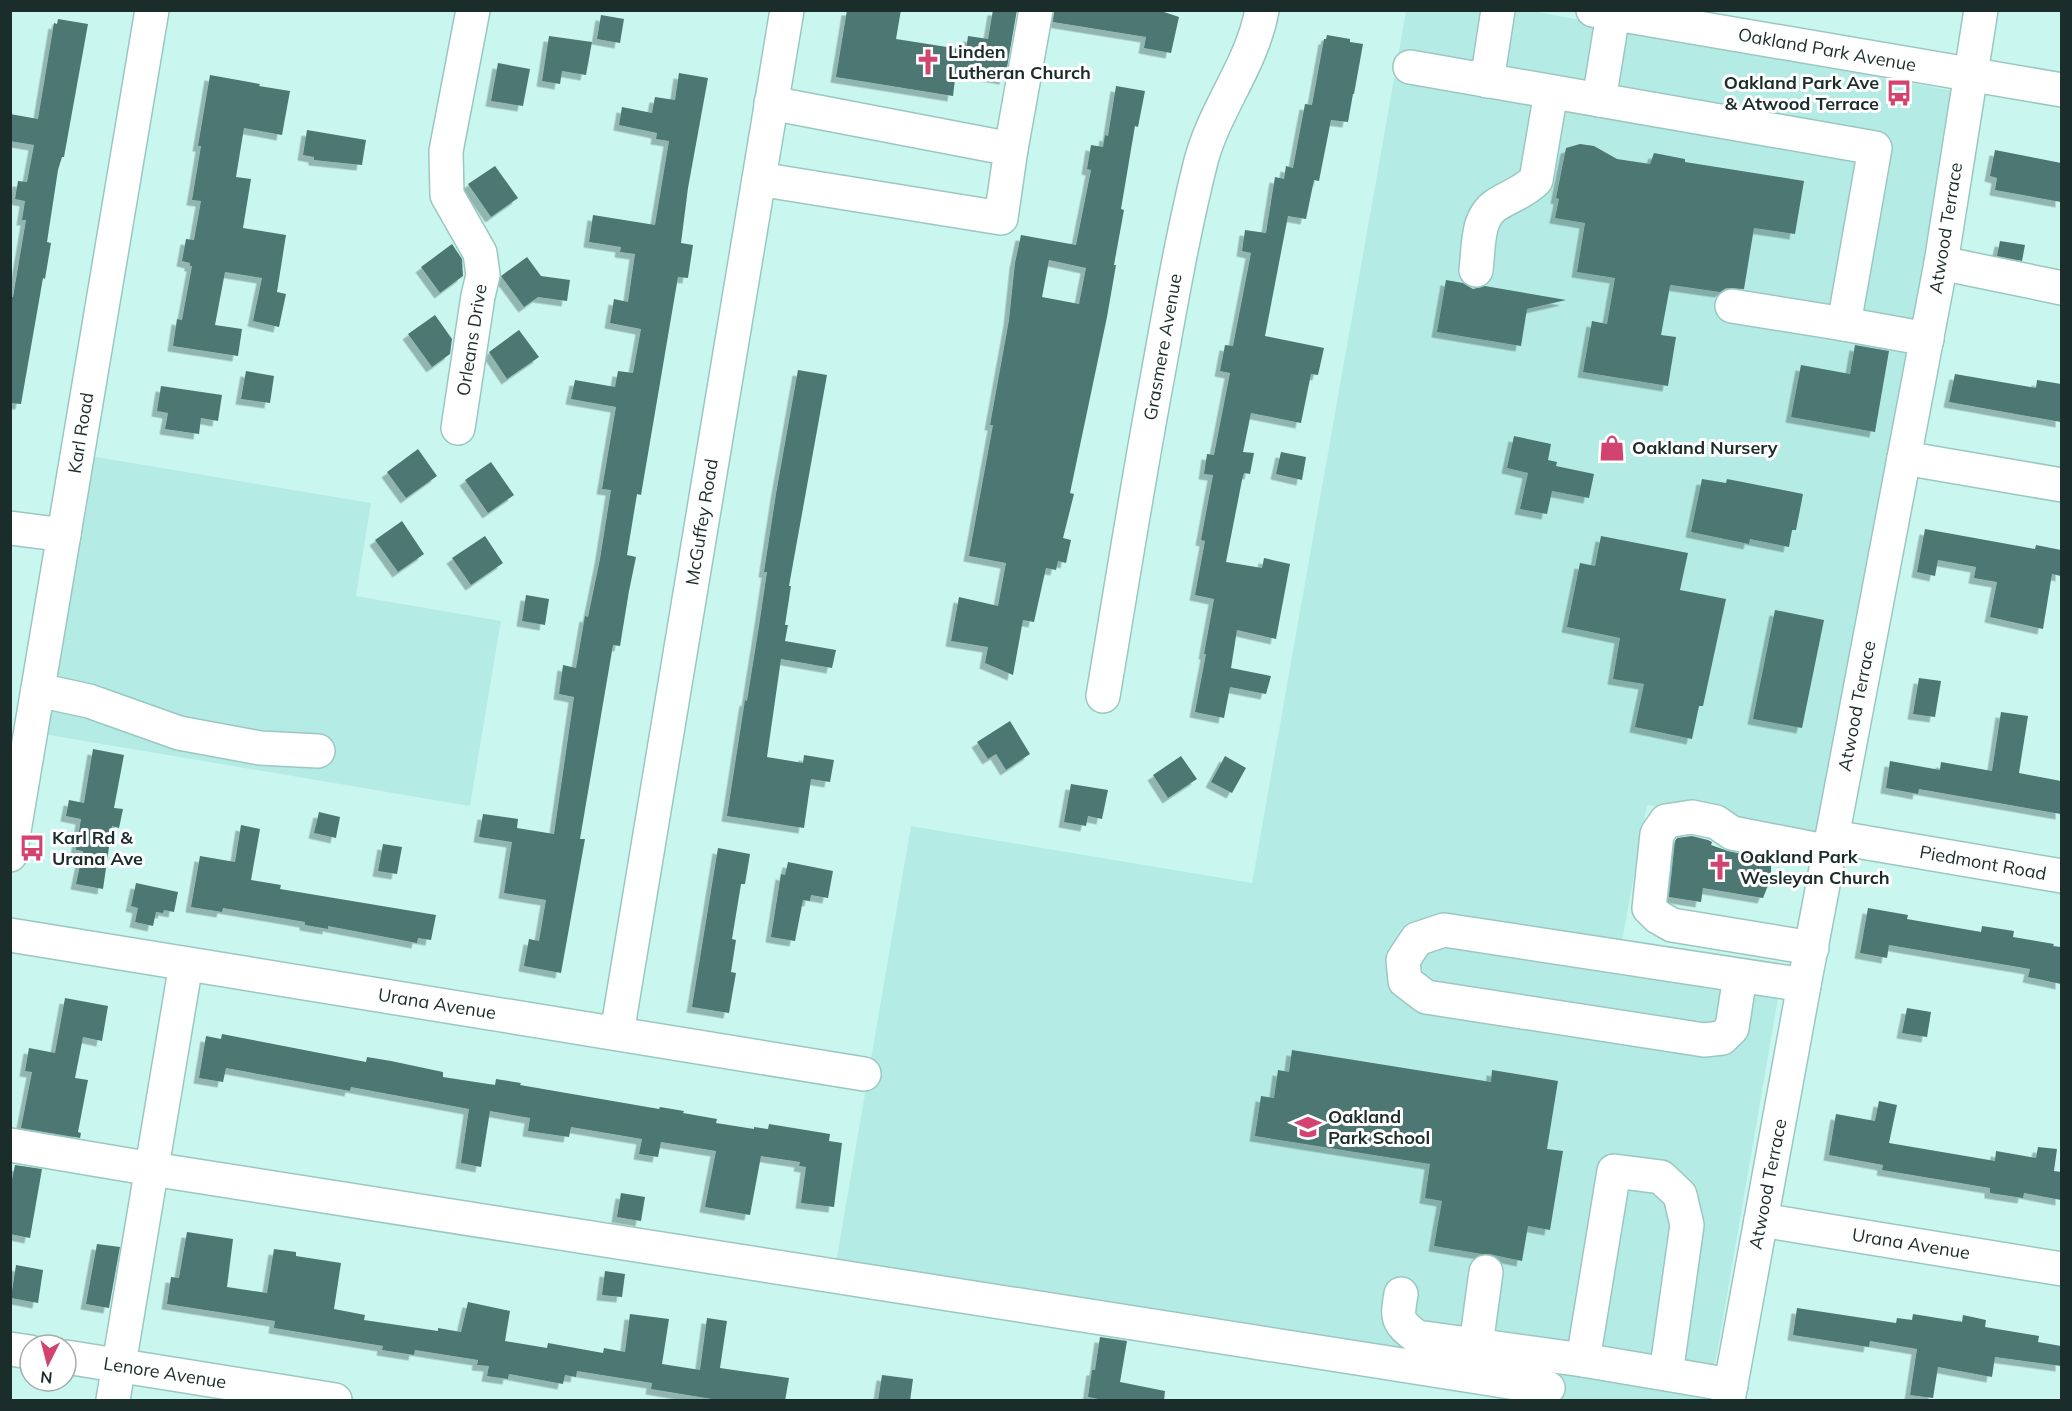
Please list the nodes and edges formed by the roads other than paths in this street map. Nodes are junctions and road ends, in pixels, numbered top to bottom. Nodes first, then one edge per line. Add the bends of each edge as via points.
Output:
1 (152, 10) edge
2 (473, 10) edge
3 (787, 10) edge
4 (1036, 10) edge
5 (1262, 10) edge
6 (1497, 10) edge
7 (1981, 10) edge
8 (1615, 13) edge
9 (1410, 67) dead end
10 (1970, 75) junction
11 (1487, 81) junction
12 (2061, 90) edge
13 (1551, 92) junction
14 (1599, 100) junction
15 (771, 103) junction
16 (1011, 149) junction
17 (759, 179) junction
18 (1941, 263) junction
19 (1476, 270) dead end
20 (2061, 288) edge
21 (1732, 306) dead end
22 (1844, 324) junction
23 (1927, 339) junction
24 (458, 428) dead end
25 (1904, 458) junction
26 (2061, 485) edge
27 (10, 528) edge
28 (64, 535) junction
29 (38, 690) junction
30 (1103, 696) dead end
31 (318, 751) dead end
32 (1832, 844) junction
33 (10, 855) edge
34 (2061, 876) edge
35 (10, 935) edge
36 (1812, 948) junction
37 (186, 964) junction
38 (1740, 976) junction
39 (1804, 985) junction
40 (617, 1033) junction
41 (864, 1074) dead end
42 (10, 1145) edge
43 (152, 1169) junction
44 (1761, 1220) junction
45 (2061, 1269) edge
46 (1486, 1272) dead end
47 (1401, 1294) dead end
48 (1476, 1345) junction
49 (78, 1359) edge
50 (1584, 1360) junction
51 (118, 1365) junction
52 (1666, 1374) junction
53 (1548, 1388) dead end
54 (1730, 1393) edge
55 (113, 1401) edge
56 (335, 1401) edge

1 - 28 street, Karl Road
2 - 24 street, Orleans Drive via 446,151 447,195 480,253 483,275
3 - 15 street, McGuffey Road
4 - 16 street
5 - 30 street, Grasmere Avenue via 1252,49 1202,158 1180,249
6 - 11 street
7 - 10 street, Atwood Terrace
8 - 10 street, Oakland Park Avenue
8 - 14 street
9 - 11 street
10 - 12 street, Oakland Park Avenue
10 - 18 street, Atwood Terrace
11 - 13 street
13 - 14 street
13 - 19 street via 1536,180 1494,206 1482,220
14 - 22 street via 1875,148
15 - 16 street
15 - 17 street, McGuffey Road
16 - 17 street via 1001,218
17 - 40 street, McGuffey Road
18 - 20 street
18 - 23 street, Atwood Terrace
21 - 22 street
22 - 23 street
23 - 25 street, Atwood Terrace
25 - 26 street
25 - 32 street, Atwood Terrace
27 - 28 street
28 - 29 street, Karl Road
29 - 31 street via 89,701 179,733 260,748
29 - 33 street, Karl Road
32 - 34 street, Piedmont Road
32 - 36 street, Atwood Terrace
32 - 36 street, Piedmont Road via 1732,833 1716,822 1692,817 1666,821 1657,834 1649,908 1658,917 1672,925
35 - 37 street, Urana Avenue
36 - 39 street, Atwood Terrace
37 - 40 street, Urana Avenue
37 - 43 street
38 - 38 street via 1444,930 1418,939 1403,960 1405,981 1426,996 1704,1040 1722,1038 1732,1028
38 - 39 street
39 - 44 street, Atwood Terrace
40 - 41 street, Urana Avenue
42 - 43 street
43 - 51 street
43 - 53 street
44 - 45 street, Urana Avenue
44 - 54 street, Atwood Terrace
46 - 48 street
47 - 48 street via 1401,1325 1417,1336
48 - 50 street
49 - 51 street, Lenore Avenue
50 - 52 street
50 - 52 street via 1614,1171 1661,1177 1680,1195 1687,1225
51 - 55 street
51 - 56 street, Lenore Avenue
52 - 54 street

